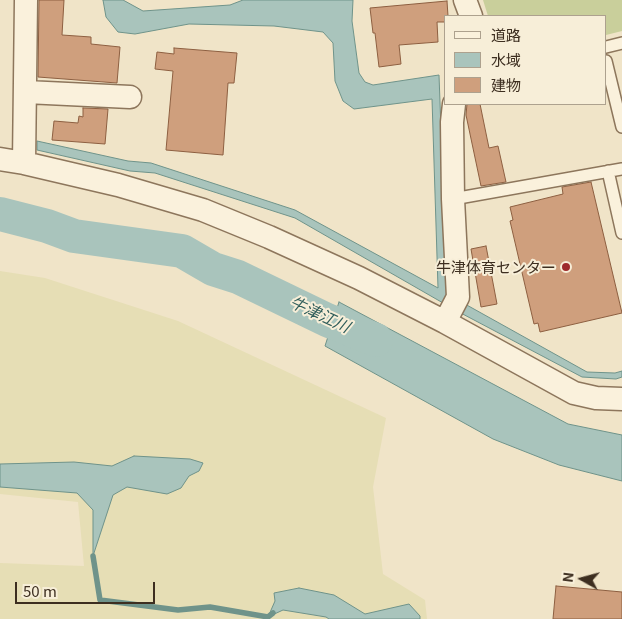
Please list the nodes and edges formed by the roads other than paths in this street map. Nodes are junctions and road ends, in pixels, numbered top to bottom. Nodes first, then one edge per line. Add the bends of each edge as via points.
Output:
1 (26, 0) edge
2 (465, 0) edge
3 (471, 15) edge
4 (622, 42) edge
5 (607, 47) edge
6 (607, 65) edge
7 (26, 92) junction
8 (130, 97) dead end
9 (454, 105) edge
10 (622, 127) edge
11 (24, 149) junction
12 (0, 159) edge
13 (622, 169) edge
14 (608, 171) junction
15 (453, 199) junction
16 (622, 233) edge
17 (451, 311) junction
18 (622, 399) edge

1 - 7 street
2 - 3 street
4 - 5 lane
6 - 10 lane
7 - 8 street
7 - 11 street
9 - 15 street
11 - 12 street
11 - 17 street via 118,185 203,210 359,278
13 - 14 lane
14 - 15 lane
14 - 16 lane
15 - 17 street
17 - 18 street via 574,393

